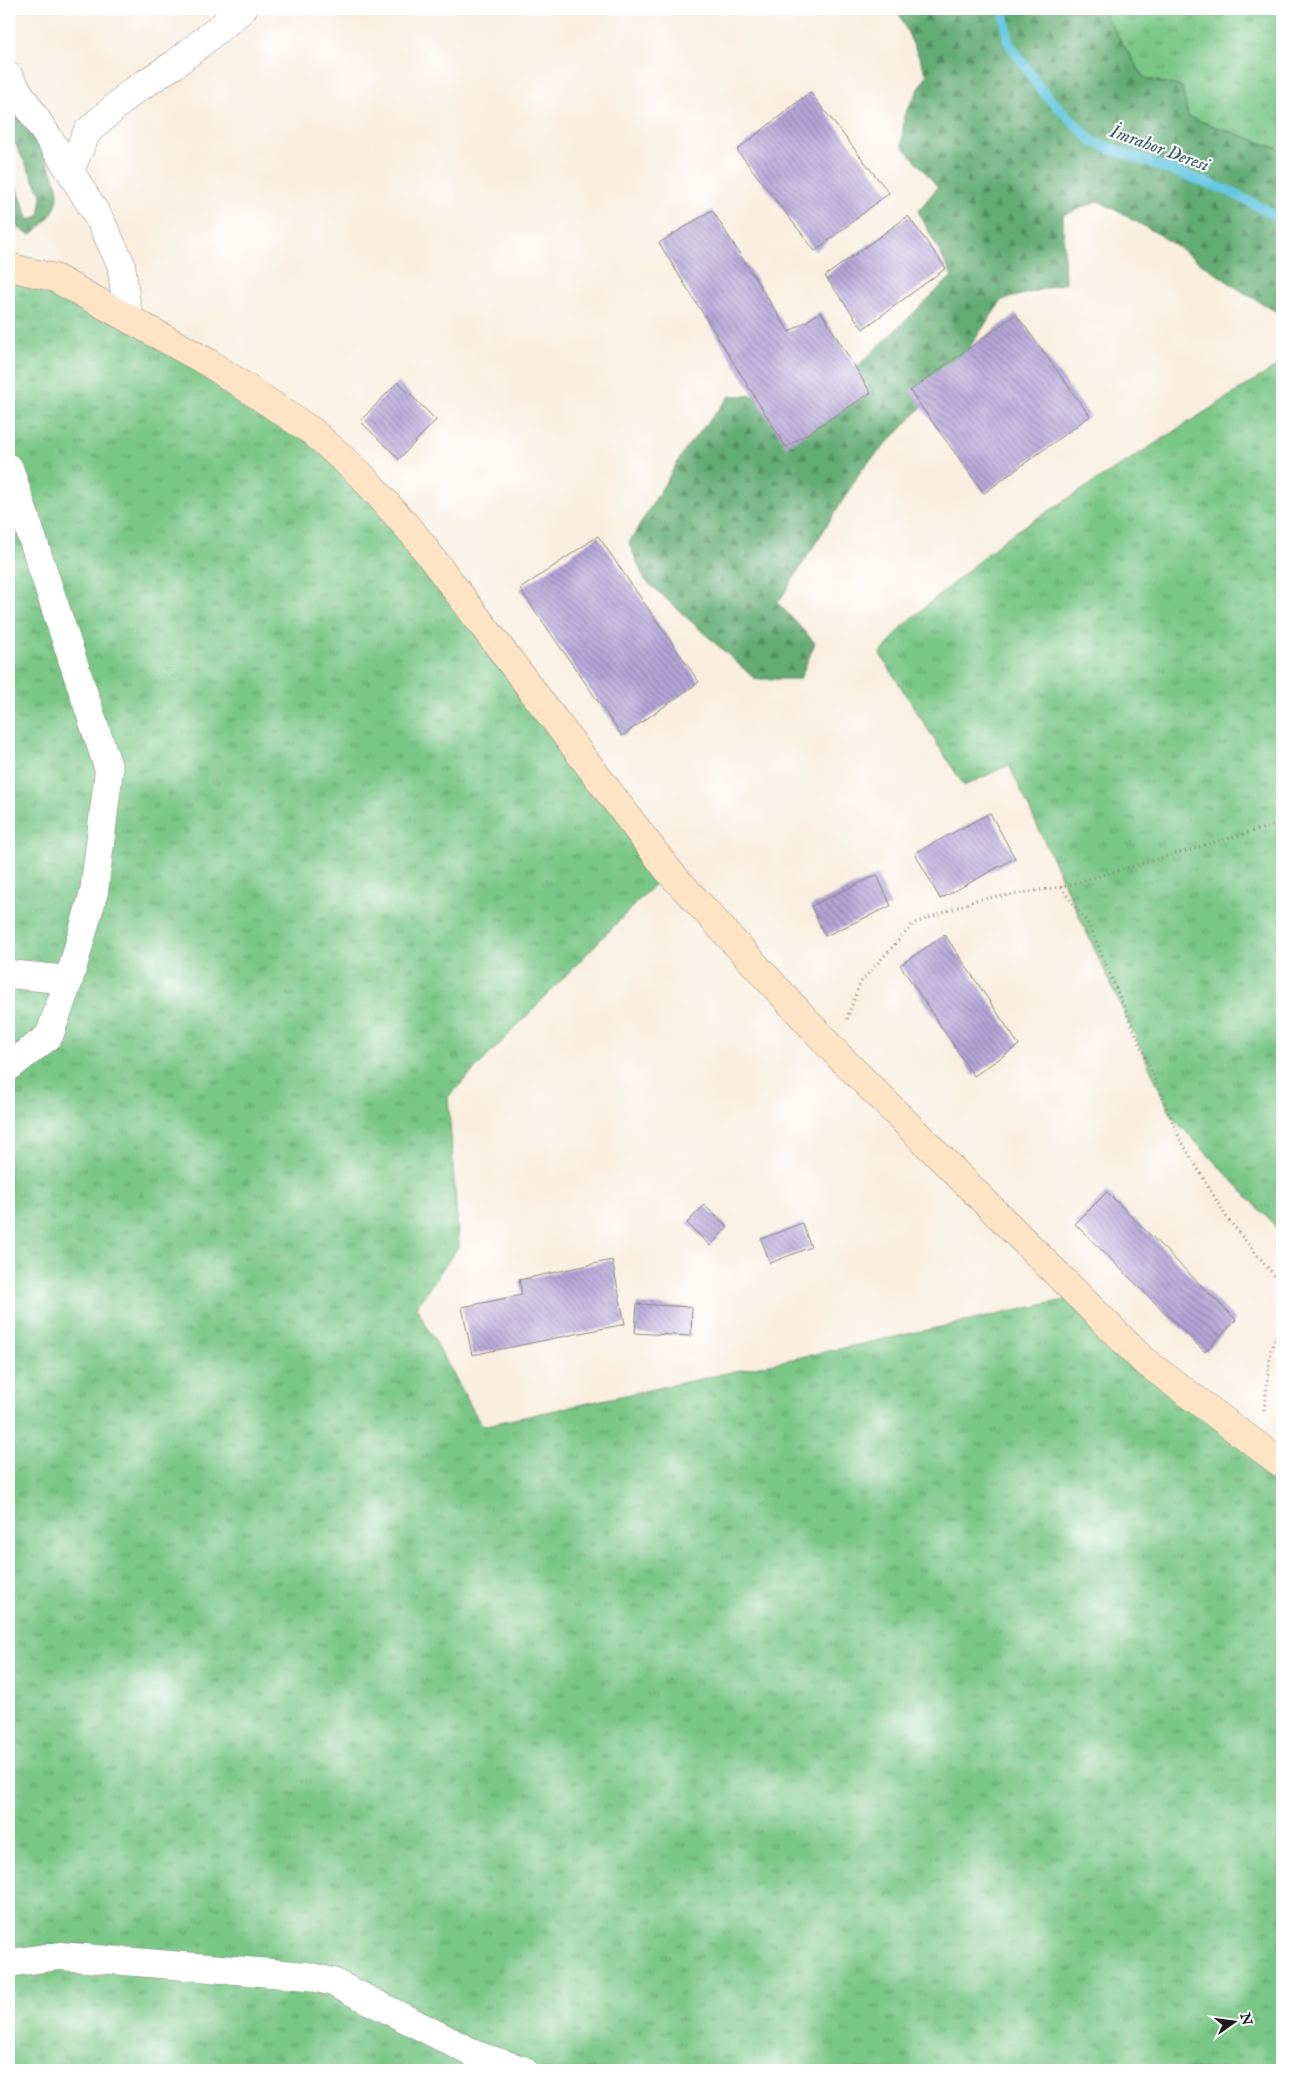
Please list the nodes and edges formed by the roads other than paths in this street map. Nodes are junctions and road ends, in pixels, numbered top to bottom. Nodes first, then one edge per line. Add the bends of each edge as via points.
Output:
1 (242, 9) edge
2 (9, 77) edge
3 (70, 171) junction
4 (9, 266) edge
5 (128, 316) junction
6 (9, 468) edge
7 (9, 974) edge
8 (69, 980) junction
9 (9, 1067) edge
10 (1282, 1464) edge
11 (9, 1964) edge
12 (523, 2070) edge

1 - 3 street via 175,64 132,92 87,132
2 - 3 street
3 - 5 street via 100,220 121,264
4 - 5 street via 55,278
5 - 10 street via 209,363 313,432 363,478 416,537 668,870 836,1053 1144,1360
6 - 8 street via 109,770 94,892
7 - 8 street
8 - 9 street via 49,1036
11 - 12 street via 60,1956 308,1976 333,1982 479,2056

